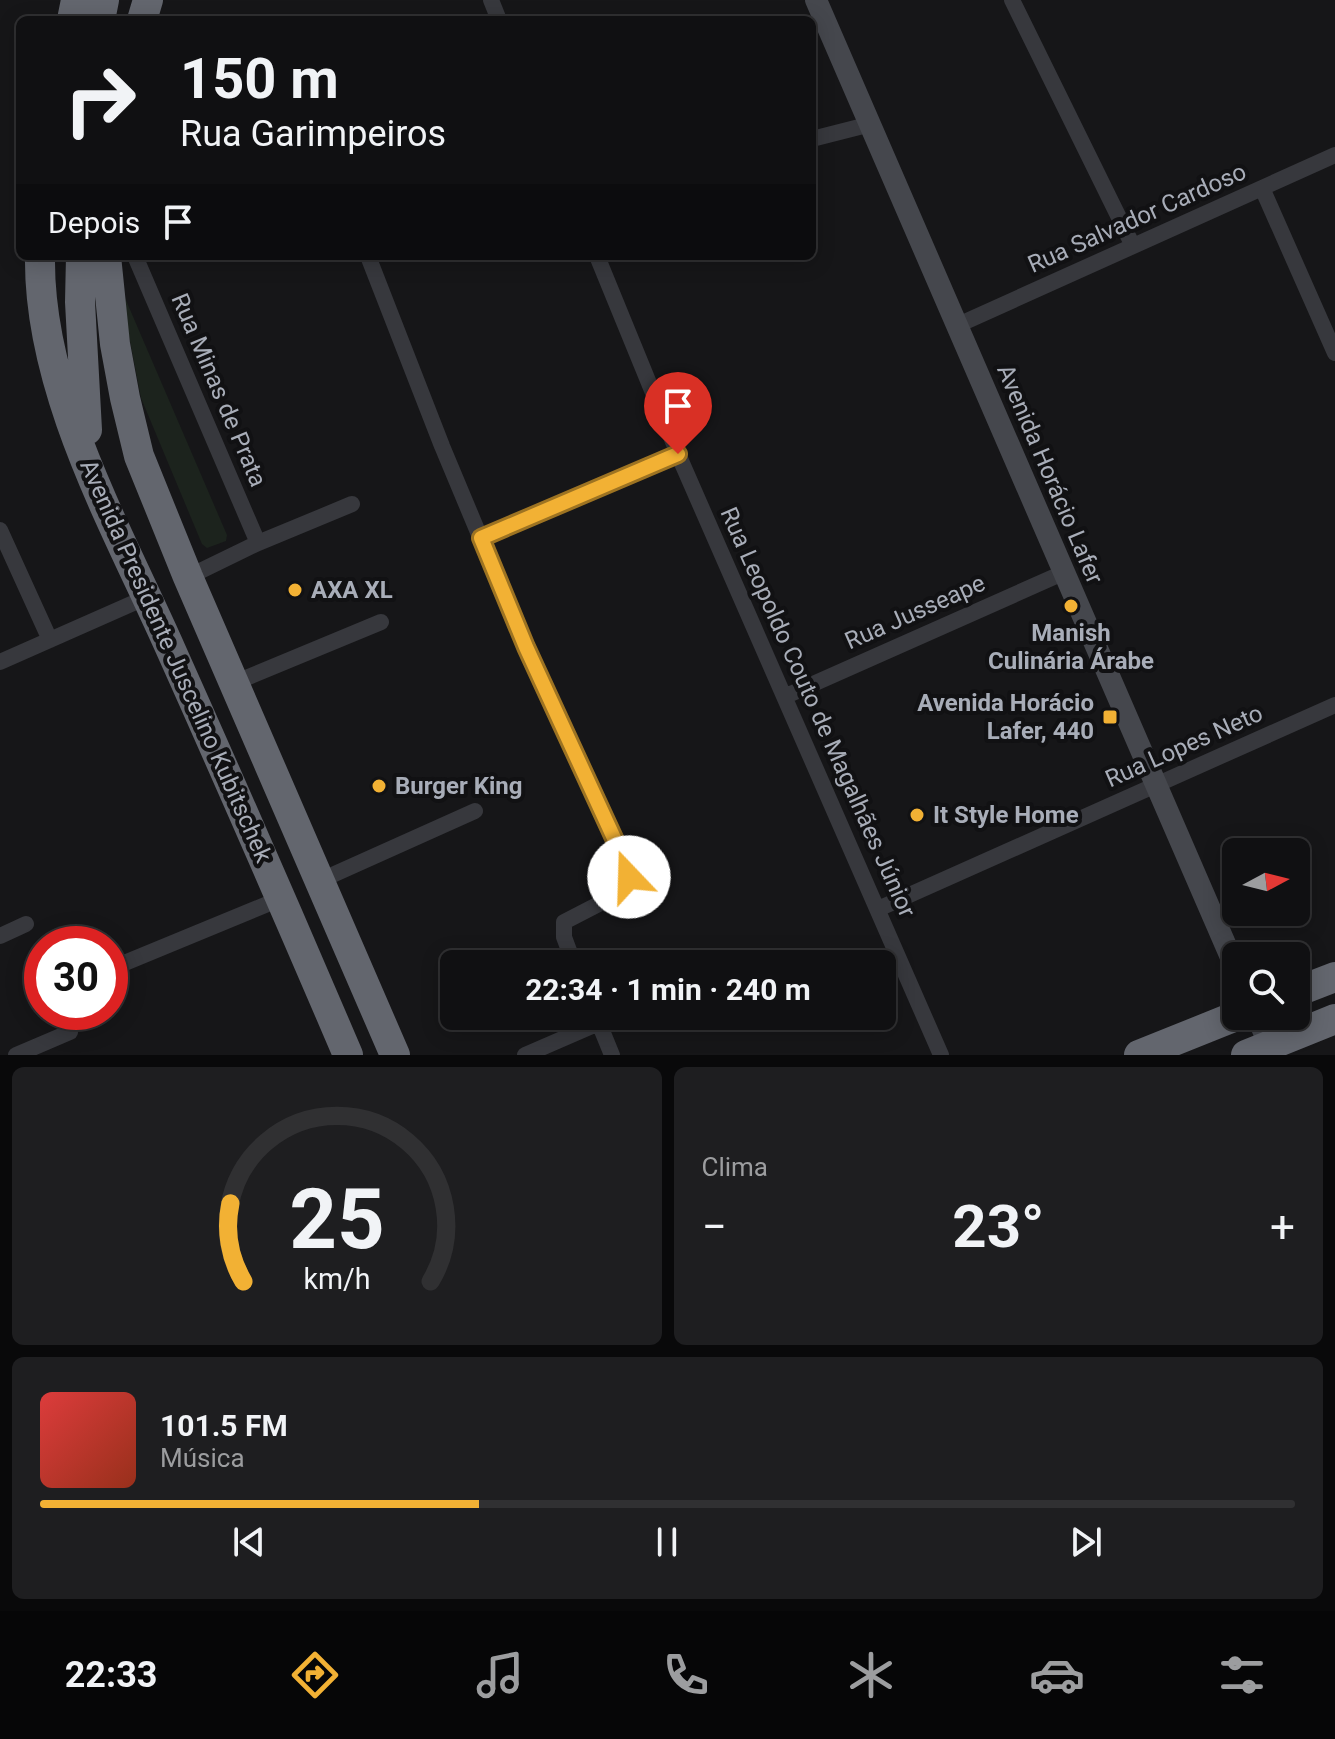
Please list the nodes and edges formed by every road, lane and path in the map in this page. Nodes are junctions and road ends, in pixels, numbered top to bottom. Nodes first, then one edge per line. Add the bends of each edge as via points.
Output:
1 (816, 0) edge
2 (1012, 0) edge
3 (820, 26) edge
4 (871, 124) junction
5 (816, 138) edge
6 (1335, 155) edge
7 (1262, 188) junction
8 (1133, 246) junction
9 (40, 260) edge
10 (57, 260) edge
11 (81, 260) edge
12 (106, 260) edge
13 (137, 260) edge
14 (370, 260) edge
15 (599, 260) edge
16 (80, 302) junction
17 (958, 325) junction
18 (1335, 353) edge
19 (56, 373) junction
20 (678, 454) junction
21 (139, 456) junction
22 (89, 468) junction
23 (352, 504) dead end
24 (0, 531) edge
25 (481, 538) junction
26 (258, 543) junction
27 (1065, 572) junction
28 (188, 577) junction
29 (147, 597) junction
30 (381, 622) dead end
31 (50, 640) junction
32 (0, 662) edge
33 (234, 683) junction
34 (786, 696) junction
35 (1335, 705) edge
36 (1157, 784) junction
37 (475, 811) dead end
38 (319, 881) junction
39 (282, 898) junction
40 (878, 909) junction
41 (26, 924) dead end
42 (0, 936) edge
43 (1224, 942) edge
44 (569, 950) edge
45 (128, 962) edge
46 (1335, 977) edge
47 (1310, 987) edge
48 (1335, 1019) edge
49 (1222, 1022) edge
50 (576, 1030) edge
51 (602, 1030) edge
52 (1259, 1030) edge
53 (70, 1032) dead end
54 (1263, 1052) edge
55 (16, 1055) edge
56 (348, 1055) edge
57 (395, 1055) edge
58 (525, 1055) edge
59 (612, 1055) edge
60 (941, 1055) edge
61 (1139, 1055) edge

1 - 3 street, Avenida Horácio Lafer
2 - 8 street
3 - 4 street, Avenida Horácio Lafer
4 - 5 street
4 - 17 street, Avenida Horácio Lafer
6 - 7 street, Rua Salvador Cardoso
7 - 8 street, Rua Salvador Cardoso
7 - 18 street
8 - 17 street, Rua Salvador Cardoso
9 - 19 highway, Avenida Presidente Juscelino Kubitschek
10 - 19 highway
11 - 16 highway
12 - 21 highway, Avenida Presidente Juscelino Kubitschek via 115,344
13 - 26 street, Rua Minas de Prata
14 - 25 street
15 - 20 street, Rua Leopoldo Couto de Magalhães Júnior
16 - 21 highway via 103,378
16 - 22 highway
17 - 27 street, Avenida Horácio Lafer
19 - 22 highway, Avenida Presidente Juscelino Kubitschek
20 - 25 street
20 - 34 street, Rua Leopoldo Couto de Magalhães Júnior
21 - 28 highway, Avenida Presidente Juscelino Kubitschek
22 - 29 highway, Avenida Presidente Juscelino Kubitschek
23 - 26 street
24 - 31 street
25 - 44 street via 629,877 624,891 564,922
26 - 28 street
27 - 34 street, Rua Jusseape
27 - 36 street, Avenida Horácio Lafer
28 - 33 highway, Avenida Presidente Juscelino Kubitschek
29 - 31 street
29 - 39 highway, Avenida Presidente Juscelino Kubitschek
30 - 33 street
31 - 32 street
33 - 38 highway, Avenida Presidente Juscelino Kubitschek
34 - 40 street, Rua Leopoldo Couto de Magalhães Júnior
35 - 36 street, Rua Lopes Neto
36 - 40 street, Rua Lopes Neto
36 - 43 street, Avenida Horácio Lafer
37 - 38 street
38 - 57 highway, Avenida Presidente Juscelino Kubitschek
39 - 45 street
39 - 56 highway, Avenida Presidente Juscelino Kubitschek
40 - 60 street, Rua Leopoldo Couto de Magalhães Júnior
41 - 42 street
46 - 47 highway
48 - 54 highway
49 - 61 highway
50 - 58 street
51 - 59 street
52 - 54 street
53 - 55 street

